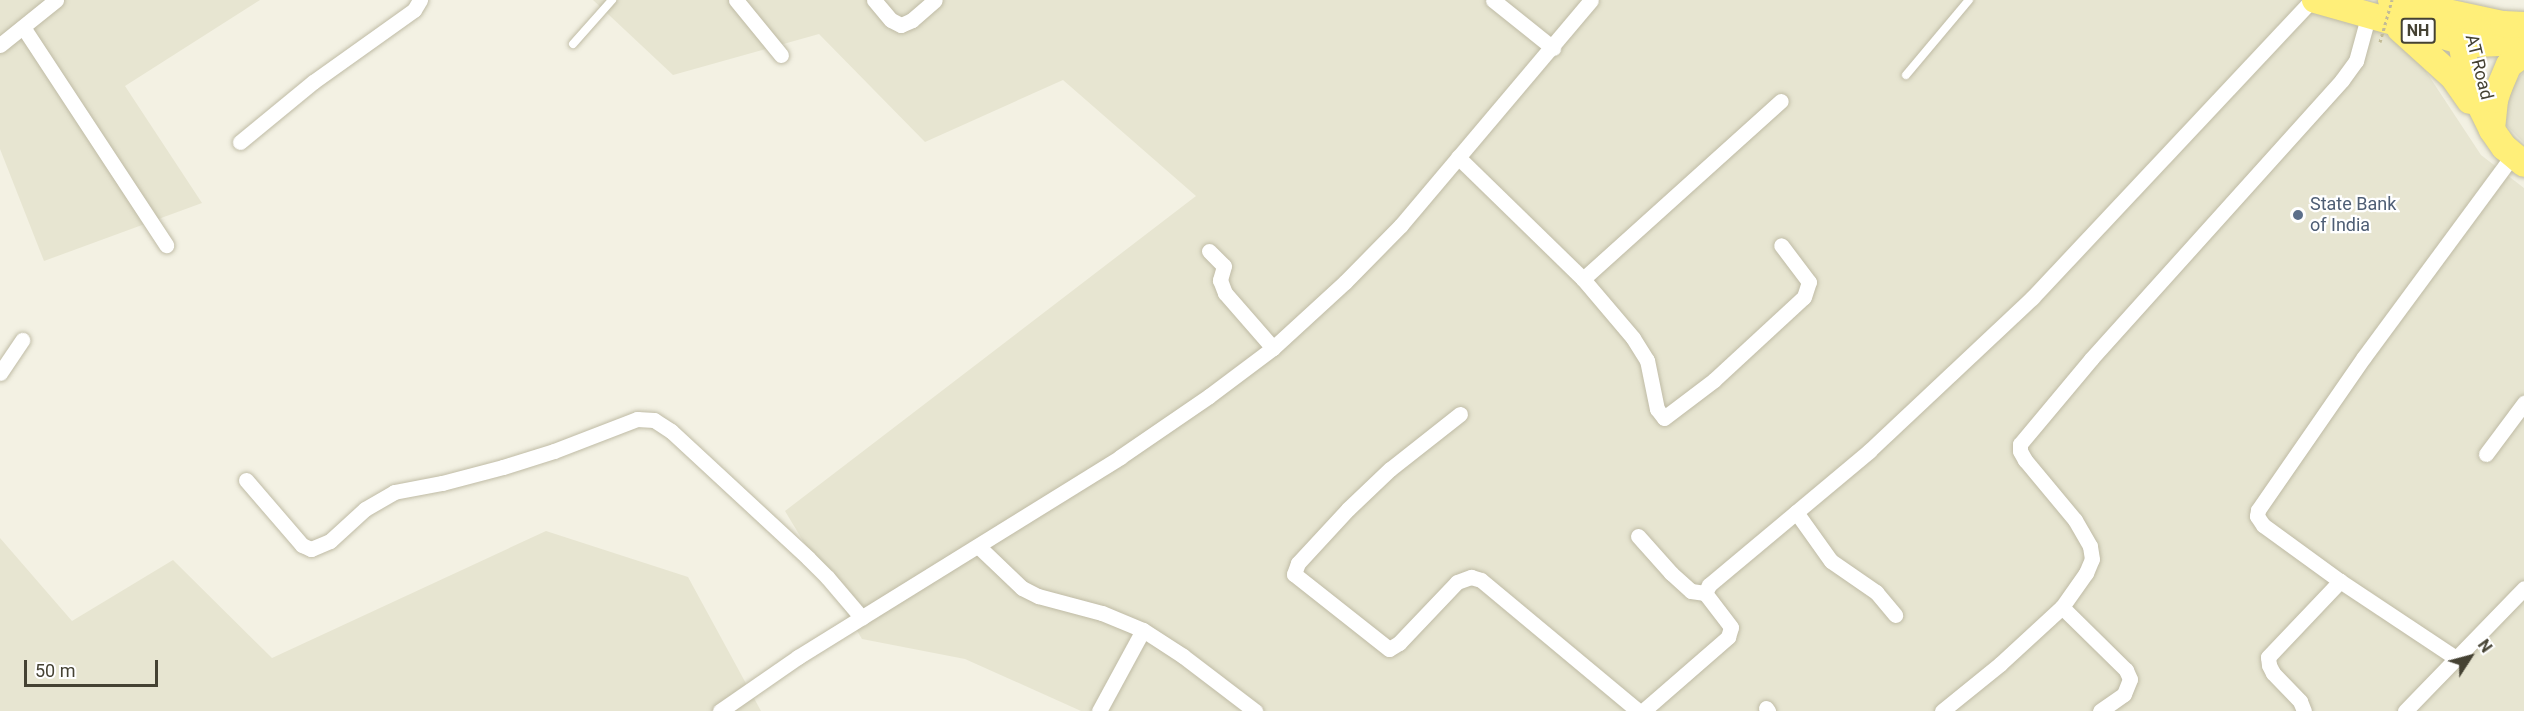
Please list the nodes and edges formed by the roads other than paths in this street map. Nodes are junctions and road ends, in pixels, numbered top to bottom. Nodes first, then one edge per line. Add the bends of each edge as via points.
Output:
1 (56, 0) edge
2 (420, 0) edge
3 (612, 0) edge
4 (735, 0) edge
5 (874, 0) edge
6 (935, 0) edge
7 (1493, 0) edge
8 (1591, 0) edge
9 (1969, 0) edge
10 (2314, 0) edge
11 (2368, 17) junction
12 (2390, 17) edge
13 (2524, 25) edge
14 (23, 27) junction
15 (2467, 34) junction
16 (2524, 42) edge
17 (573, 44) dead end
18 (0, 45) edge
19 (1553, 48) junction
20 (2524, 54) edge
21 (781, 55) dead end
22 (1906, 75) dead end
23 (1781, 101) dead end
24 (2492, 130) junction
25 (240, 142) dead end
26 (1458, 158) junction
27 (2518, 159) edge
28 (1781, 245) dead end
29 (166, 246) dead end
30 (1209, 250) dead end
31 (1583, 279) junction
32 (22, 340) dead end
33 (1273, 348) junction
34 (0, 373) edge
35 (2524, 403) edge
36 (1460, 414) dead end
37 (2486, 454) dead end
38 (246, 480) dead end
39 (1796, 512) junction
40 (1638, 536) dead end
41 (978, 546) junction
42 (2340, 581) junction
43 (2524, 588) edge
44 (1706, 593) junction
45 (2062, 607) junction
46 (1895, 615) dead end
47 (861, 618) junction
48 (1143, 630) junction
49 (2456, 658) junction
50 (720, 711) edge
51 (1099, 711) edge
52 (1255, 711) edge
53 (1641, 711) edge
54 (1942, 711) edge
55 (2100, 711) edge
56 (2304, 711) edge
57 (2405, 711) edge

1 - 14 street
2 - 25 street via 414,9 313,82
3 - 17 lane
4 - 21 street
5 - 6 street via 891,20 901,25
7 - 19 street
8 - 19 street
9 - 22 lane
10 - 11 highway, NH
10 - 39 street via 2032,298 1893,429
11 - 12 highway, NH
11 - 45 street via 2356,61 2342,80 2091,359 2020,444 2025,460 2075,520 2090,546 2092,559 2086,573
12 - 15 highway, NH
12 - 24 highway via 2453,77
13 - 15 highway, NH
14 - 18 street
14 - 29 street
15 - 16 highway, NH
15 - 24 highway, AT Road via 2468,81
19 - 26 street
20 - 24 highway via 2509,65 2499,88
23 - 31 street
24 - 27 highway, AT Road
26 - 31 street
26 - 33 street via 1401,225
27 - 42 street via 2364,357 2258,510 2263,525
28 - 31 street via 1809,282 1804,297 1714,380 1664,417 1657,409 1647,360
30 - 33 street via 1224,266 1220,280 1225,293
32 - 34 street
33 - 41 street via 1129,451
35 - 37 street
36 - 53 street via 1390,469 1348,509 1298,562 1294,574 1389,649 1457,582 1471,577 1481,580
38 - 47 street via 302,545 311,549 330,541 365,509 394,492 503,467 637,419 654,420 671,431 808,558
39 - 44 street via 1709,585
39 - 46 street via 1831,561 1876,592
40 - 44 street via 1691,591
41 - 47 street
41 - 48 street via 1010,579 1030,592
42 - 49 street
42 - 56 street via 2268,657 2273,673 2300,701
43 - 49 street
44 - 53 street via 1731,627 1728,637
45 - 54 street
45 - 55 street via 2126,670 2130,679 2124,694
47 - 50 street
48 - 51 street
48 - 52 street
49 - 57 street

